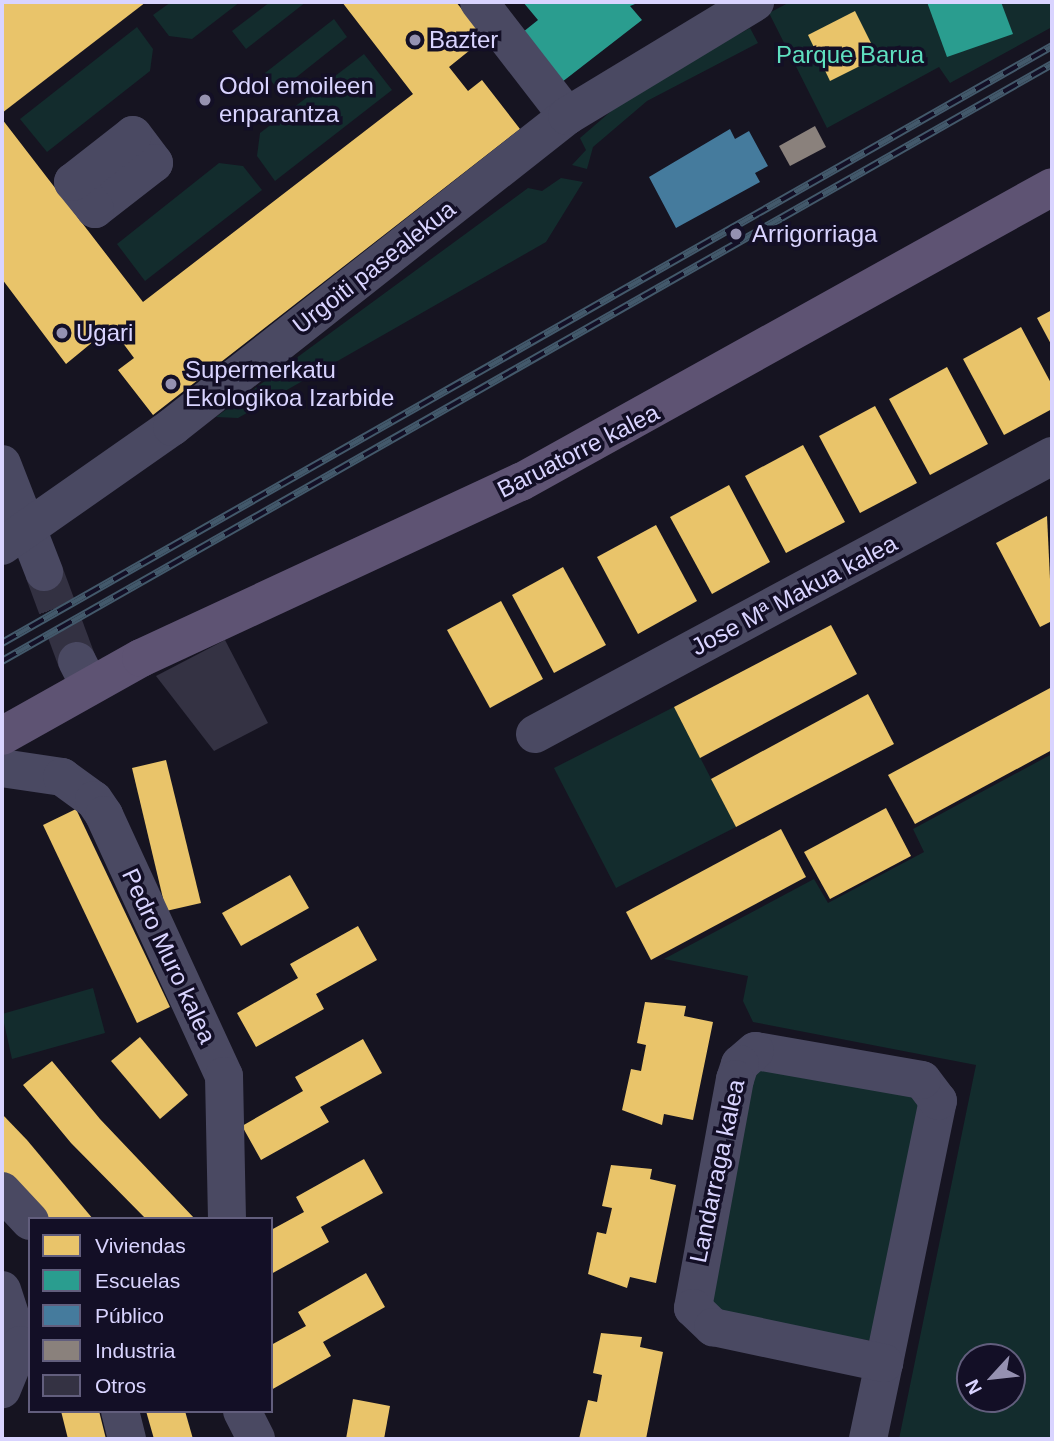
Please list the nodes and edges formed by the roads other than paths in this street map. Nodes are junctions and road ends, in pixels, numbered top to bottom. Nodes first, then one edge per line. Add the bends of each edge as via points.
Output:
1 (479, 2) edge
2 (755, 2) edge
3 (567, 116) junction
4 (1052, 187) edge
5 (1052, 456) edge
6 (2, 464) edge
7 (15, 539) edge
8 (44, 572) tunnel mouth
9 (535, 734) dead end
10 (2, 736) edge
11 (2, 768) edge
12 (2, 1191) edge
13 (227, 1217) edge
14 (28, 1219) edge
15 (2, 1290) edge
16 (884, 1363) junction
17 (2, 1389) edge
18 (120, 1413) edge
19 (243, 1413) edge
20 (127, 1439) edge
21 (256, 1439) edge
22 (868, 1439) edge

1 - 3 street
2 - 3 street, Urgoiti pasealekua
3 - 7 street, Urgoiti pasealekua via 172,427
4 - 10 main road, Baruatorre kalea via 521,482 84,673
5 - 9 street, Jose Mª Makua kalea
6 - 7 street
7 - 8 street
11 - 13 street, Pedro Muro kalea via 62,777 104,815 224,1076
12 - 14 street
15 - 17 street via 20,1345
16 - 16 street, Landarraga kalea via 938,1101 922,1080 755,1051 737,1071 693,1308 713,1327
16 - 22 street, Landarraga kalea
18 - 20 street
19 - 21 street

